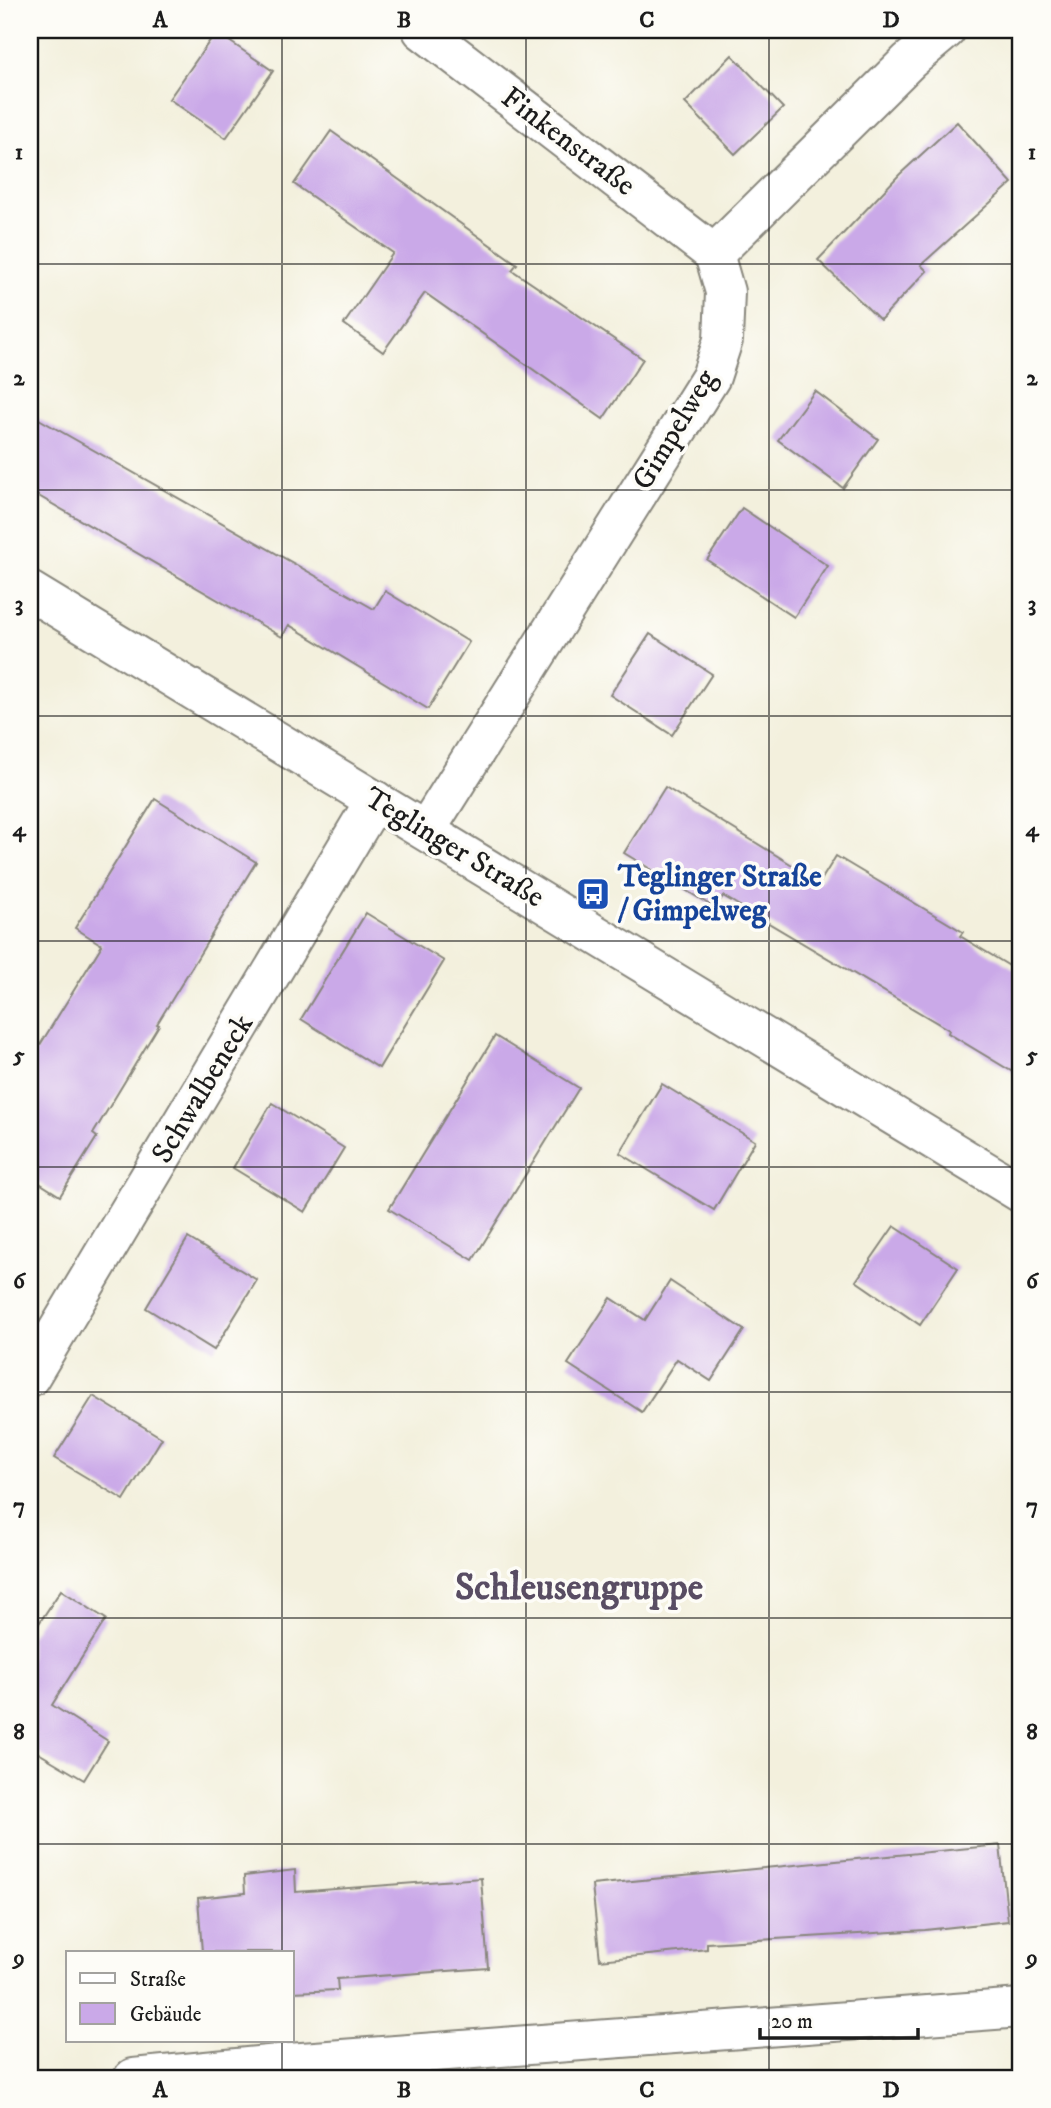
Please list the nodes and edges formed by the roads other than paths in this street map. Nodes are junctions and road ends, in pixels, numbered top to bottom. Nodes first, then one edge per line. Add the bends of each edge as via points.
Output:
1 (422, 30) edge
2 (946, 30) edge
3 (714, 254) junction
4 (30, 591) edge
5 (375, 800) junction
6 (426, 830) junction
7 (1021, 1193) edge
8 (30, 1377) edge
9 (1021, 2008) edge
10 (293, 2071) edge
11 (133, 2078) edge

1 - 3 street, Finkenstraße
2 - 3 street
3 - 6 street, Gimpelweg via 725,292 723,340 711,377
4 - 5 street, Teglinger Straße
5 - 6 street, Teglinger Straße
5 - 8 street, Schwalbeneck
6 - 7 street, Teglinger Straße
9 - 10 street
10 - 11 street

